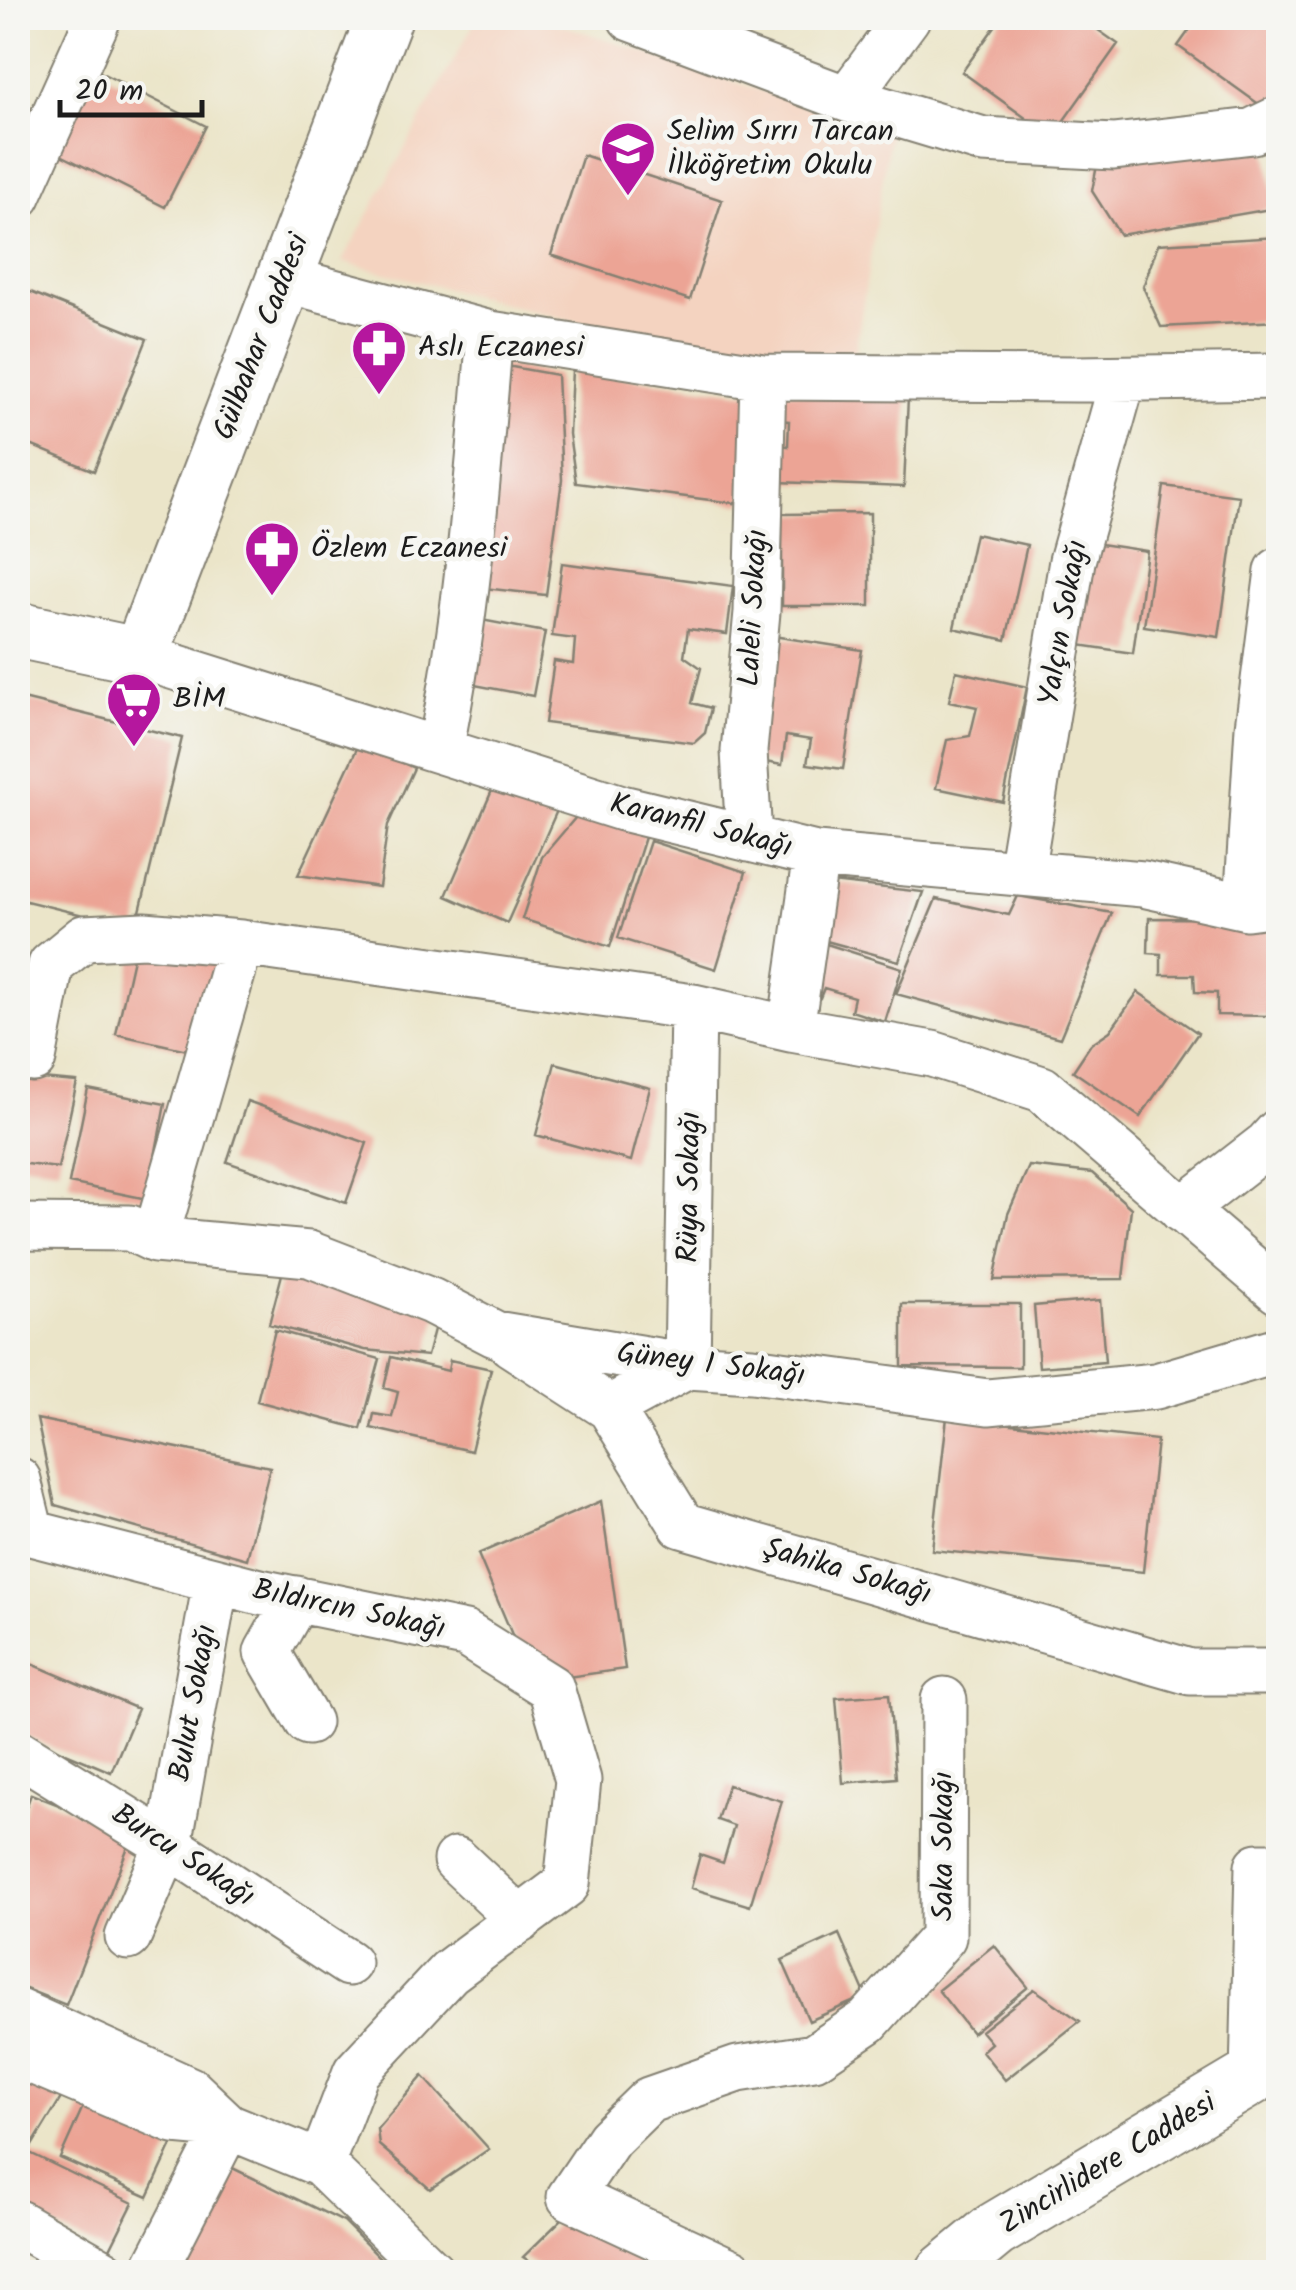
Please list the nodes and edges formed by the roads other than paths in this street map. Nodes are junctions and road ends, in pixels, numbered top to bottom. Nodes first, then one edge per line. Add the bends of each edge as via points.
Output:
1 (98, 18) edge
2 (384, 18) edge
3 (631, 18) edge
4 (907, 18) edge
5 (848, 99) junction
6 (1278, 119) edge
7 (18, 196) edge
8 (284, 279) junction
9 (490, 334) junction
10 (764, 377) junction
11 (1124, 379) junction
12 (1276, 388) edge
13 (1278, 571) edge
14 (18, 630) edge
15 (140, 656) junction
16 (440, 750) junction
17 (749, 839) junction
18 (816, 854) junction
19 (1021, 872) junction
20 (1263, 905) edge
21 (241, 943) junction
22 (694, 1007) junction
23 (791, 1029) junction
24 (18, 1057) edge
25 (1278, 1132) edge
26 (1182, 1210) junction
27 (18, 1227) edge
28 (155, 1240) junction
29 (1278, 1291) edge
30 (495, 1334) junction
31 (1278, 1350) edge
32 (687, 1366) junction
33 (610, 1408) junction
34 (18, 1480) edge
35 (24, 1533) edge
36 (216, 1580) junction
37 (297, 1599) junction
38 (1278, 1672) edge
39 (944, 1700) dead end
40 (308, 1722) dead end
41 (18, 1752) edge
42 (168, 1845) junction
43 (456, 1860) dead end
44 (1278, 1866) edge
45 (520, 1920) junction
46 (128, 1937) dead end
47 (348, 1963) dead end
48 (18, 2012) edge
49 (18, 2054) edge
50 (1266, 2074) edge
51 (228, 2126) junction
52 (322, 2164) junction
53 (18, 2223) edge
54 (677, 2261) edge
55 (103, 2272) edge
56 (153, 2272) edge
57 (432, 2272) edge
58 (732, 2272) edge
59 (944, 2272) edge

1 - 7 street
2 - 8 street, Gülbahar Caddesi
3 - 5 street
4 - 5 street
5 - 6 street via 983,140 1114,148 1253,131
8 - 9 street
8 - 15 street, Gülbahar Caddesi
9 - 10 street
9 - 16 street via 473,528
10 - 11 street
10 - 17 street, Laleli Sokağı via 744,751
11 - 12 street
11 - 19 street, Yalçın Sokağı via 1072,561
13 - 20 street via 1258,727
14 - 15 street
15 - 16 street, Karanfil Sokağı
16 - 17 street, Karanfil Sokağı via 622,808
17 - 18 street, Karanfil Sokağı
18 - 19 street, Karanfil Sokağı
18 - 23 street
19 - 20 street, Karanfil Sokağı
21 - 22 street
21 - 24 street via 84,938 52,966 33,1058
21 - 28 street
22 - 23 street
22 - 32 street, Rüya Sokağı
23 - 26 street via 932,1054 1042,1088
25 - 26 street
26 - 29 street
27 - 28 street, Güney 1 Sokağı via 130,1228
28 - 30 street, Güney 1 Sokağı via 310,1254
30 - 32 street, Güney 1 Sokağı
30 - 33 street, Şahika Sokağı
31 - 32 street, Güney 1 Sokağı via 1156,1386 988,1402
32 - 33 street
33 - 38 street, Şahika Sokağı via 682,1525 1190,1672
34 - 35 street, Bıldırcın Sokağı
35 - 36 street, Bıldırcın Sokağı
36 - 37 street, Bıldırcın Sokağı
36 - 42 street, Bulut Sokağı
37 - 40 street via 267,1652
37 - 45 street, Bıldırcın Sokağı via 465,1634 551,1688 578,1780 567,1884
39 - 54 street, Saka Sokağı via 943,1937 868,2021 814,2057 738,2069 649,2100 610,2139 570,2196
41 - 42 street, Burcu Sokağı
42 - 46 street, Bulut Sokağı
42 - 47 street, Burcu Sokağı
43 - 45 street
44 - 50 street via 1258,1866
45 - 52 street, Bıldırcın Sokağı via 449,1972 356,2072
48 - 51 street via 190,2090
49 - 51 street via 174,2122
50 - 59 street, Zincirlidere Caddesi via 996,2230
51 - 52 street
51 - 56 street
52 - 57 street
53 - 55 street
54 - 58 street

